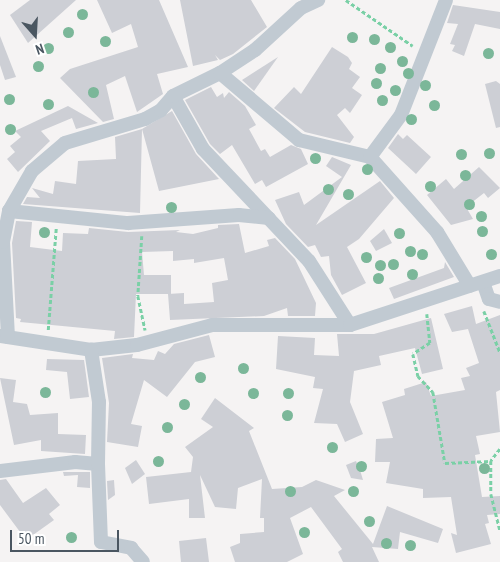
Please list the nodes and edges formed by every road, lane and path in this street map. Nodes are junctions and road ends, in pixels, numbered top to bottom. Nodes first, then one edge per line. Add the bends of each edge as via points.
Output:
1 (318, 0) edge
2 (346, 0) edge
3 (446, 0) edge
4 (426, 51) junction
5 (220, 73) junction
6 (173, 96) junction
7 (370, 157) junction
8 (8, 211) junction
9 (57, 218) junction
10 (269, 218) junction
11 (140, 222) junction
12 (500, 276) edge
13 (476, 284) junction
14 (425, 302) junction
15 (500, 302) edge
16 (483, 308) dead end
17 (350, 325) junction
18 (4, 336) edge
19 (147, 341) junction
20 (47, 342) junction
21 (91, 350) junction
22 (500, 352) edge
23 (500, 449) edge
24 (491, 461) junction
25 (98, 464) junction
26 (0, 471) edge
27 (500, 530) edge
28 (144, 562) edge

1 - 5 street via 300,8 255,50
2 - 4 path via 418,50
3 - 4 street
4 - 7 street via 401,115
5 - 6 street
5 - 7 street via 299,140
6 - 8 street via 145,119 64,143 32,171
6 - 10 street via 203,150
7 - 13 street via 437,232
8 - 9 street
8 - 18 street via 3,242
9 - 11 street
9 - 20 path
10 - 11 street via 239,215
10 - 17 street via 309,261
11 - 19 path via 143,255 138,296
12 - 13 street
13 - 14 street
13 - 15 street via 489,299
14 - 17 street
14 - 24 path via 430,343 412,354 418,376 433,392 445,463
16 - 22 path
17 - 19 street via 212,325
18 - 20 street
19 - 21 street
20 - 21 street
21 - 25 street via 99,402
23 - 24 path
24 - 27 path via 491,494
25 - 26 street via 75,462
25 - 28 street via 101,542 131,548

